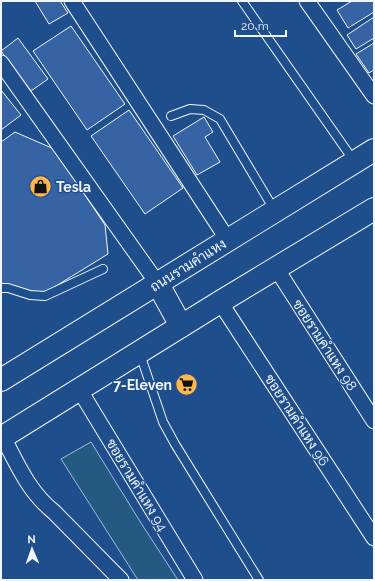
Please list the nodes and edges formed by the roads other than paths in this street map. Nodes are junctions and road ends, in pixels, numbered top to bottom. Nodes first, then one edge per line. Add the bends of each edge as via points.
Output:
1 (72, 1) edge
2 (242, 1) edge
3 (307, 1) edge
4 (1, 63) edge
5 (374, 96) edge
6 (171, 116) dead end
7 (374, 150) edge
8 (355, 162) junction
9 (374, 209) edge
10 (275, 211) junction
11 (228, 240) junction
12 (103, 268) dead end
13 (276, 268) junction
14 (158, 284) junction
15 (1, 288) edge
16 (220, 302) junction
17 (181, 326) junction
18 (140, 351) junction
19 (1, 380) edge
20 (79, 389) junction
21 (374, 421) edge
22 (2, 437) edge
23 (374, 538) edge
24 (121, 580) edge
25 (195, 580) edge
26 (260, 580) edge

1 - 11 street
2 - 8 lane
3 - 5 street
4 - 14 street
6 - 10 lane via 190,109 204,110 220,120
7 - 8 main road, ถนนรามคำแหง
8 - 10 main road, ถนนรามคำแหง
9 - 13 main road
10 - 11 main road, ถนนรามคำแหง
11 - 14 main road, ถนนรามคำแหง
12 - 15 lane via 45,296 30,296
13 - 16 main road
13 - 21 street, ซอยรามคําแหง 98
14 - 17 main road
14 - 19 main road, ถนนรามคำแหง
16 - 17 main road
16 - 23 street, ซอยรามคําแหง 96
17 - 18 main road
18 - 20 main road
18 - 26 lane via 163,422
20 - 22 main road
20 - 25 street, ซอยรามคําแหง 94
22 - 24 street via 26,482

